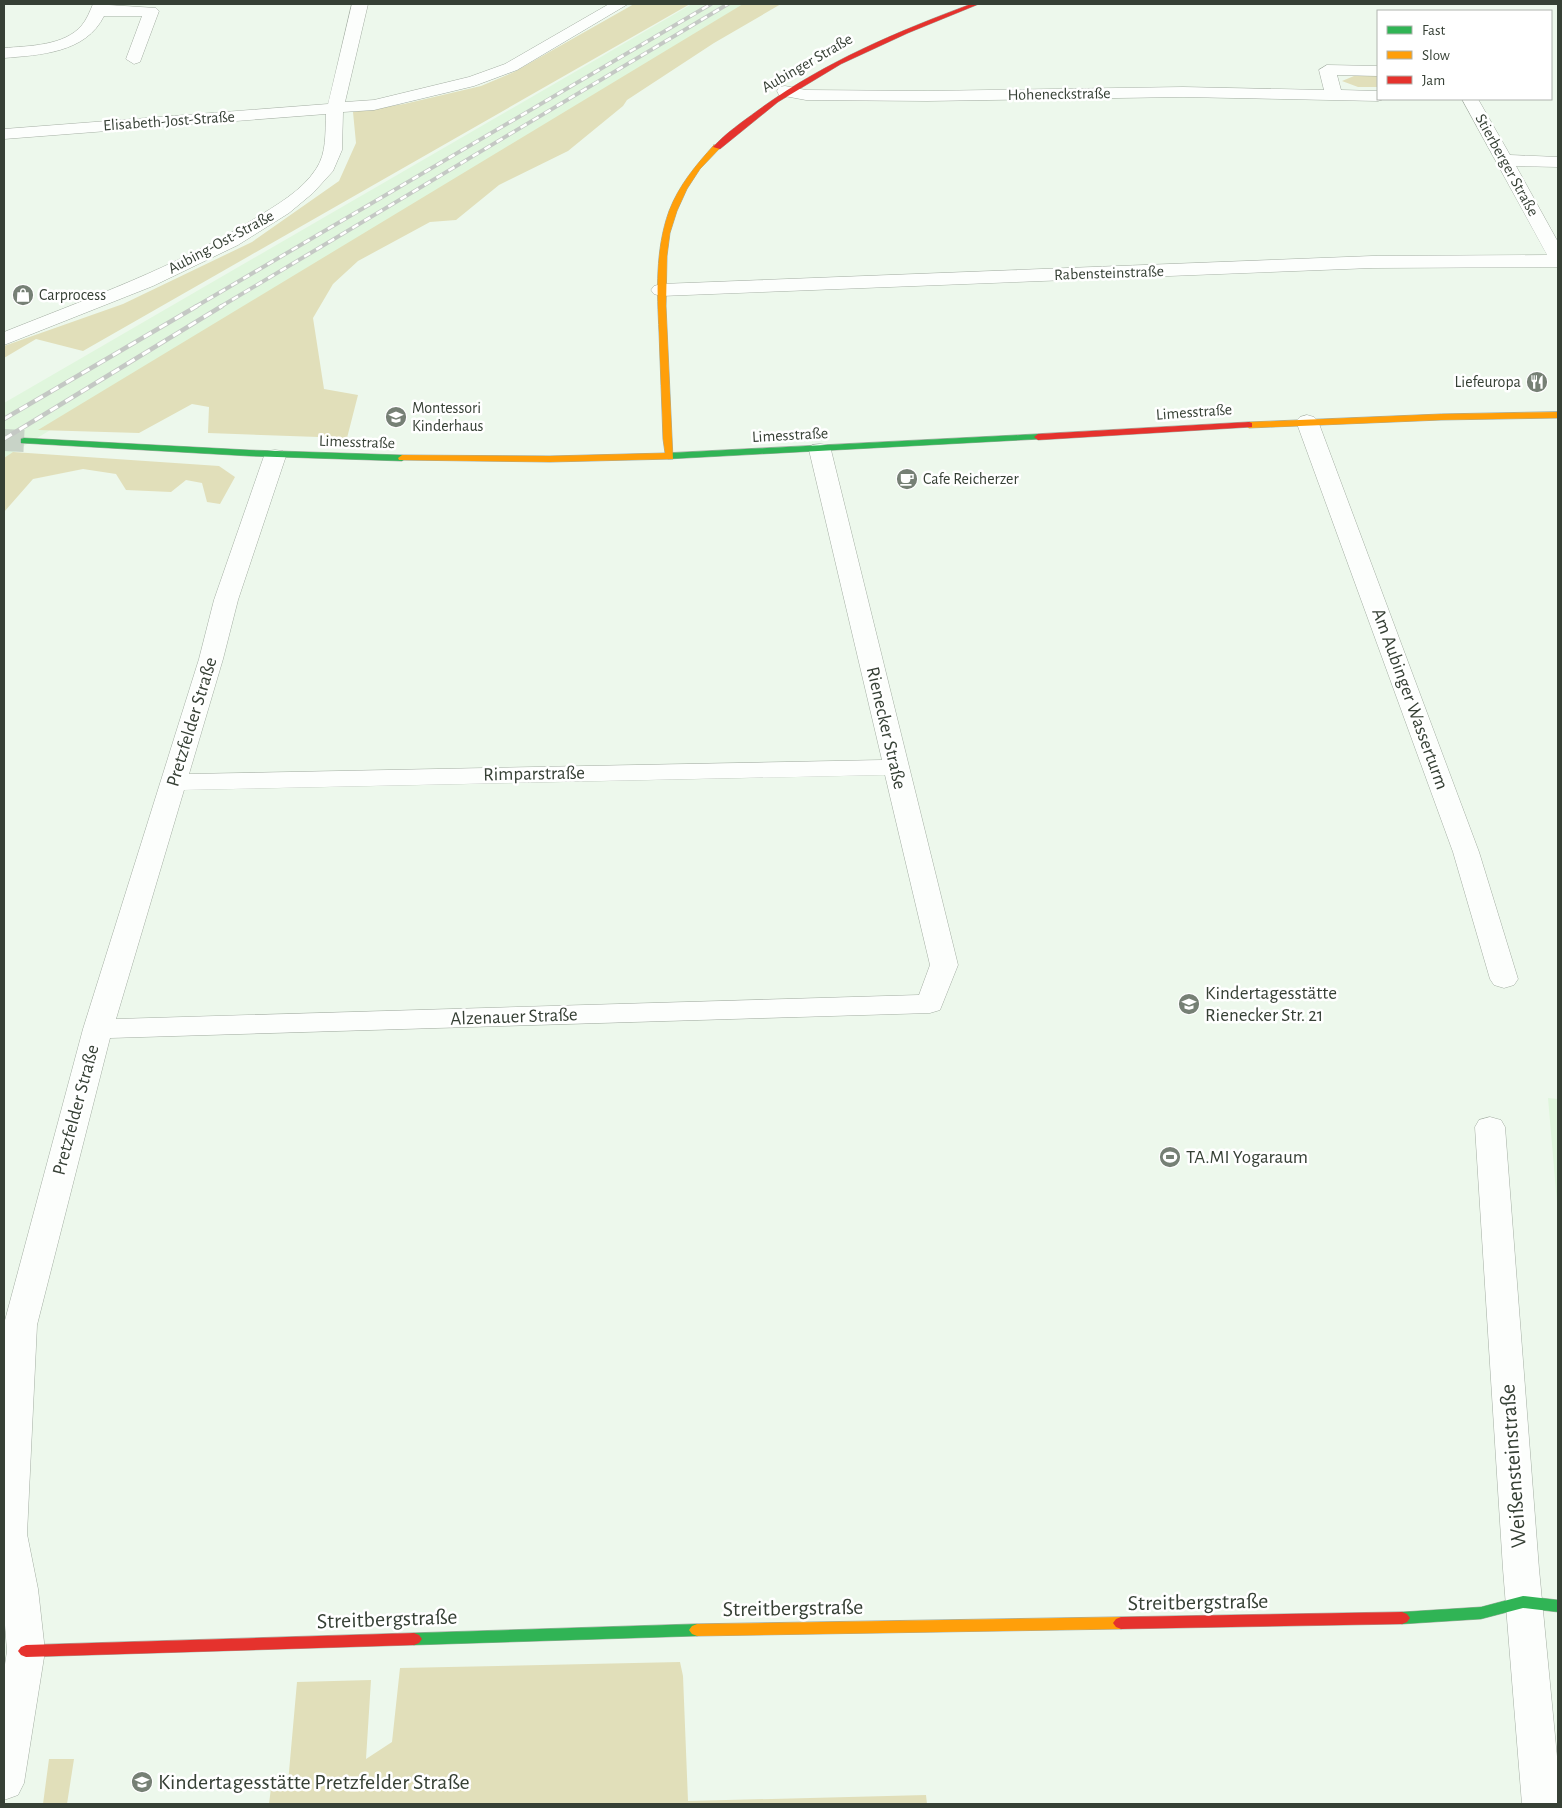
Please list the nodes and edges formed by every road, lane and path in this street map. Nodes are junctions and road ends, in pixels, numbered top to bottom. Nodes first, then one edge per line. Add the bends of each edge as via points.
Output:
1 (360, 4) edge
2 (620, 4) edge
3 (976, 4) edge
4 (100, 8) edge
5 (4, 53) edge
6 (134, 59) dead end
7 (1377, 71) edge
8 (785, 91) junction
9 (1334, 96) junction
10 (1377, 96) edge
11 (1471, 100) edge
12 (335, 108) junction
13 (4, 134) edge
14 (1506, 160) junction
15 (1558, 162) edge
16 (1558, 259) edge
17 (661, 290) junction
18 (4, 339) edge
19 (1558, 415) edge
20 (1307, 421) junction
21 (24, 442) tunnel mouth
22 (820, 450) junction
23 (275, 456) junction
24 (670, 457) junction
25 (895, 767) junction
26 (173, 782) junction
27 (1504, 979) dead end
28 (930, 1004) joint
29 (98, 1029) junction
30 (1490, 1127) dead end
31 (12, 1590) edge
32 (1523, 1602) junction
33 (1558, 1606) edge
34 (26, 1651) junction
35 (4, 1784) edge
36 (1542, 1804) edge

1 - 12 street, Aubing-Ost-Straße
2 - 12 street, Elisabeth-Jost-Straße via 511,67 474,81 374,105
3 - 8 main road, Aubinger Straße via 865,48
4 - 5 street via 87,30 73,39 34,50
4 - 6 street via 151,11
7 - 9 street via 1327,70
8 - 9 street, Hoheneckstraße via 806,95 1183,92
8 - 17 main road, Aubinger Straße via 748,118 693,173 674,208 662,249
9 - 10 street, Hoheneckstraße
11 - 14 street, Stierberger Straße
12 - 13 street, Elisabeth-Jost-Straße
12 - 18 street, Aubing-Ost-Straße via 333,150 324,171 283,209 231,241 146,282
14 - 15 street
14 - 16 street, Stierberger Straße
16 - 17 street, Rabensteinstraße via 1372,262
17 - 24 main road, Aubinger Straße via 666,439
19 - 20 main road, Limesstraße
20 - 22 main road, Limesstraße
20 - 27 street, Am Aubinger Wasserturm via 1463,843
21 - 23 main road, Limesstraße
22 - 24 main road, Limesstraße
22 - 25 street, Rienecker Straße
23 - 24 main road, Limesstraße via 472,461
23 - 26 street, Pretzfelder Straße via 226,600
25 - 26 street, Rimparstraße
25 - 28 street, Rienecker Straße via 944,965
26 - 29 street, Pretzfelder Straße
28 - 29 street, Alzenauer Straße
29 - 31 street, Pretzfelder Straße via 20,1325 9,1534
30 - 32 street, Weißensteinstraße
31 - 34 street, Pretzfelder Straße
32 - 33 main road, Streitbergstraße
32 - 34 main road, Streitbergstraße via 1481,1613 1390,1619 695,1630
32 - 36 street, Weißensteinstraße
34 - 35 street, Pretzfelder Straße

